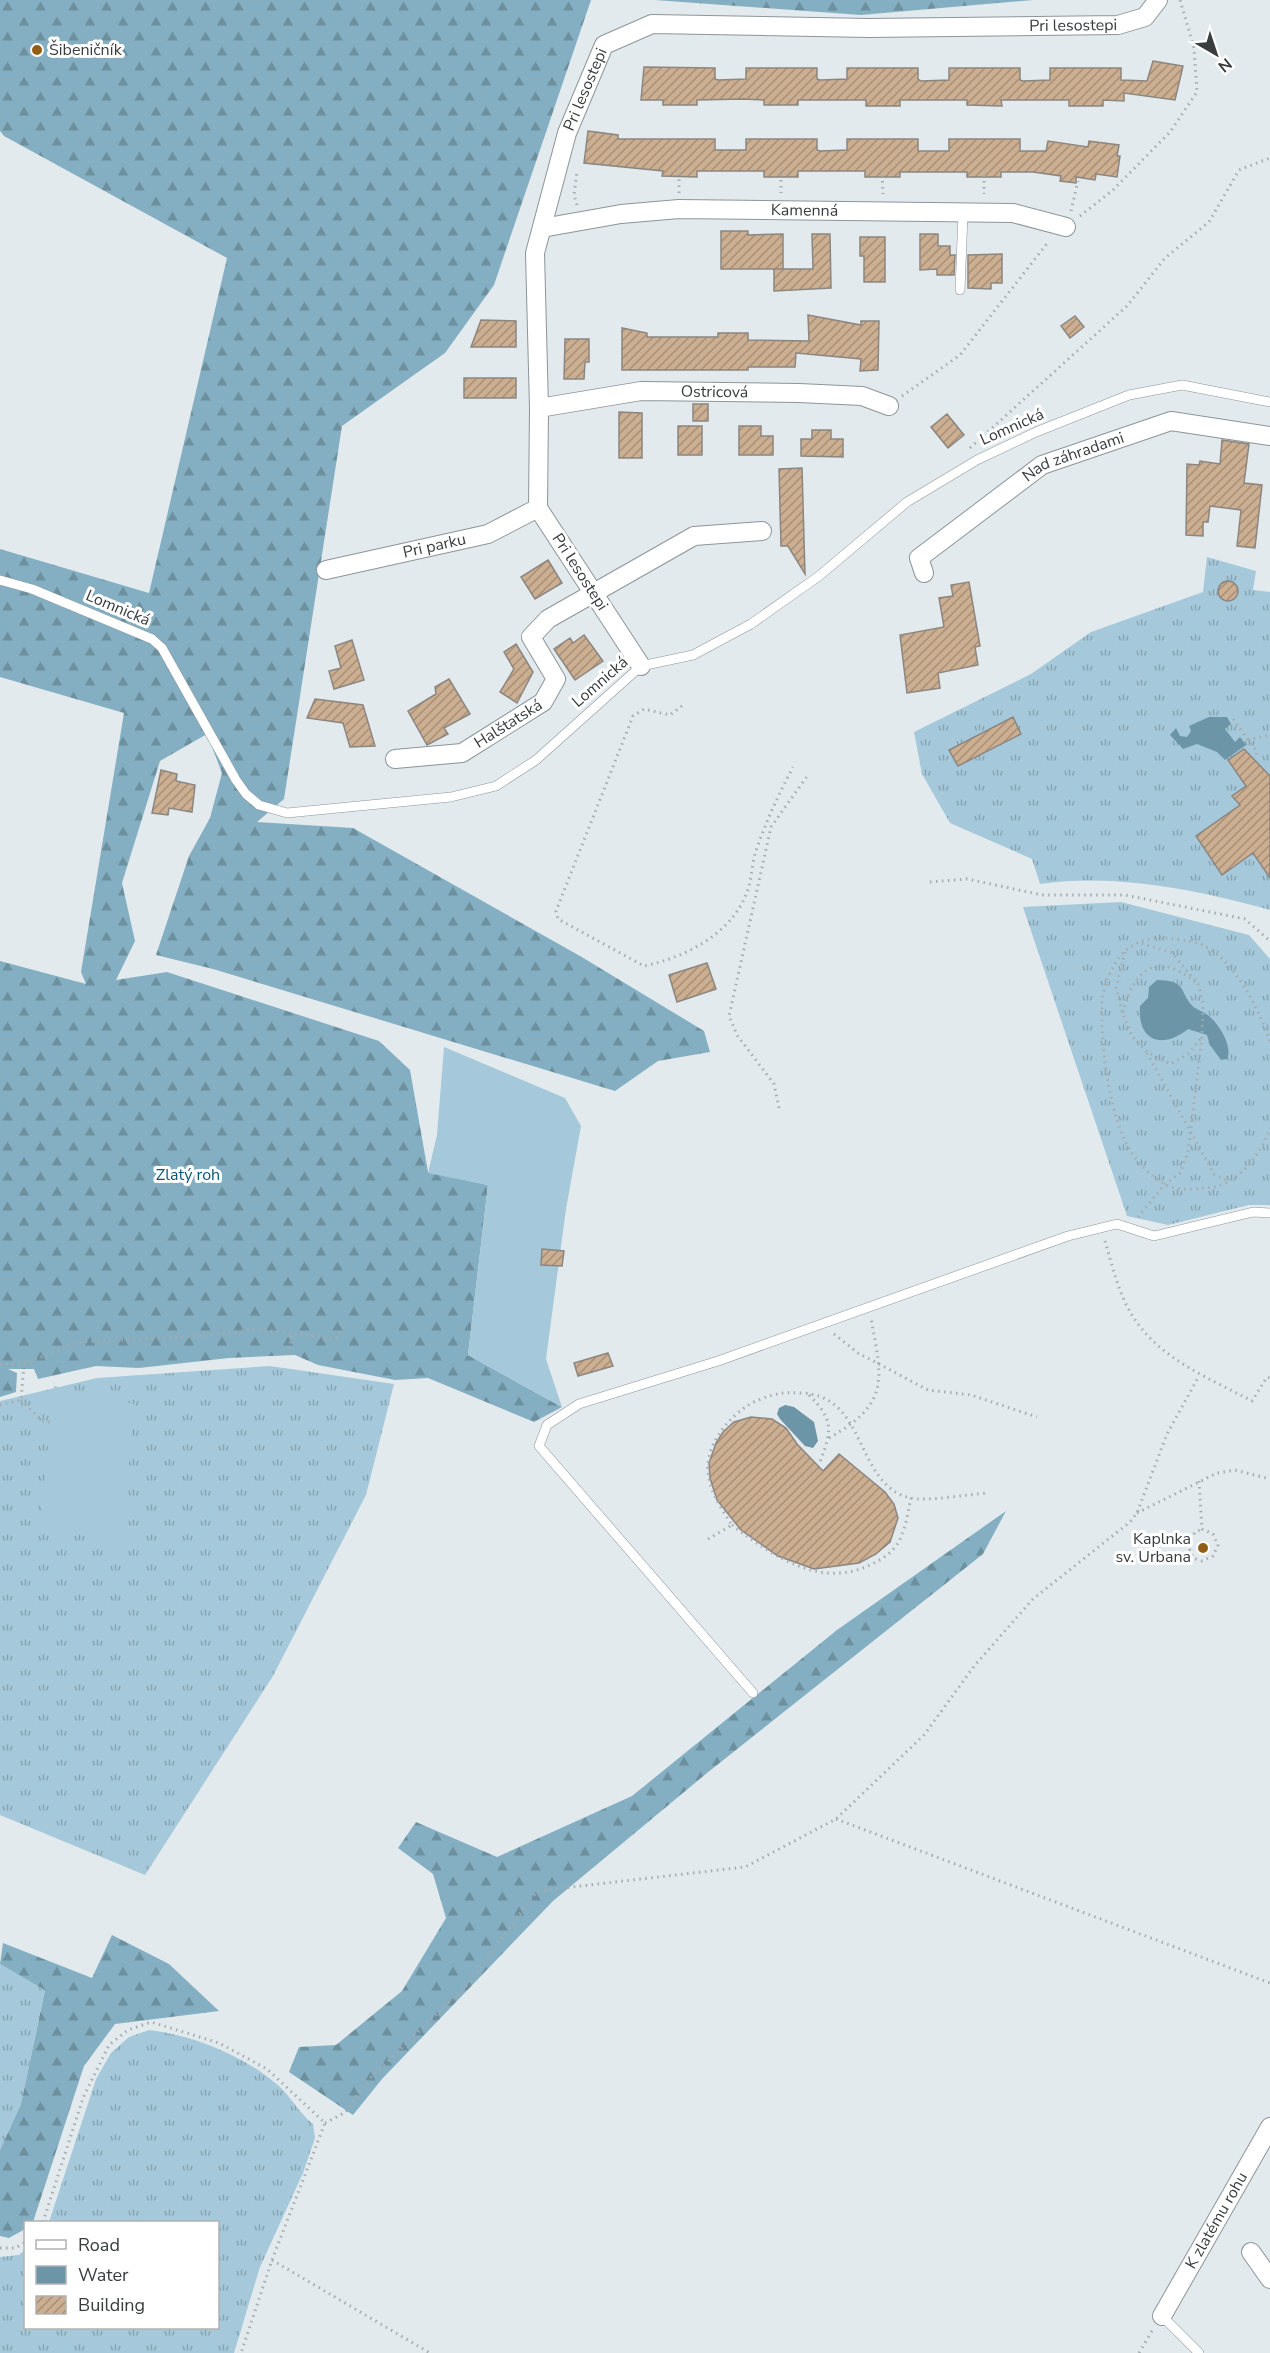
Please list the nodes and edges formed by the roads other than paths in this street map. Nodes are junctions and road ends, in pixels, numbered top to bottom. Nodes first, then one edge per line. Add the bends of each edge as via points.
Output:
1 (1158, 0) edge
2 (963, 214) junction
3 (1066, 227) road end
4 (542, 228) junction
5 (960, 290) dead end
6 (1270, 402) edge
7 (889, 406) dead end
8 (539, 408) junction
9 (1270, 436) edge
10 (538, 508) junction
11 (762, 531) dead end
12 (326, 570) dead end
13 (924, 573) dead end
14 (0, 580) edge
15 (594, 593) junction
16 (641, 666) junction
17 (395, 759) dead end
18 (1270, 1213) edge
19 (753, 1693) dead end
20 (1270, 2127) edge
21 (1251, 2252) dead end
22 (1270, 2279) edge
23 (1162, 2316) joint
24 (1199, 2353) edge

1 - 4 street, Pri lesostepi via 1145,17 1118,24 869,28 652,24 604,45 567,133
2 - 3 street, Kamenná via 1013,213
2 - 4 street, Kamenná via 679,209 621,214
2 - 5 lane
4 - 8 street, Pri lesostepi via 535,253
6 - 16 lane, Lomnická via 1182,386 1130,395 1036,432 977,460 907,502 819,576 751,624 693,655
7 - 8 street, Ostricová via 862,396 641,391
8 - 10 street, Pri lesostepi
9 - 13 street, Nad záhradami via 1171,421 1042,465 919,558
10 - 12 street, Pri parku via 488,534
10 - 15 street, Pri lesostepi
11 - 15 street via 694,536
14 - 16 lane, Lomnická via 32,589 152,639 162,648 246,794 259,805 287,813 451,797 496,786 537,760
15 - 16 street, Pri lesostepi
15 - 17 street, Halštatská via 549,619 531,637 556,679 543,702 462,753
18 - 19 lane via 1253,1212 1155,1236 1117,1224 1048,1243 718,1361 579,1404 547,1425 539,1446
20 - 23 street, K zlatému rohu
21 - 22 street
23 - 24 lane

